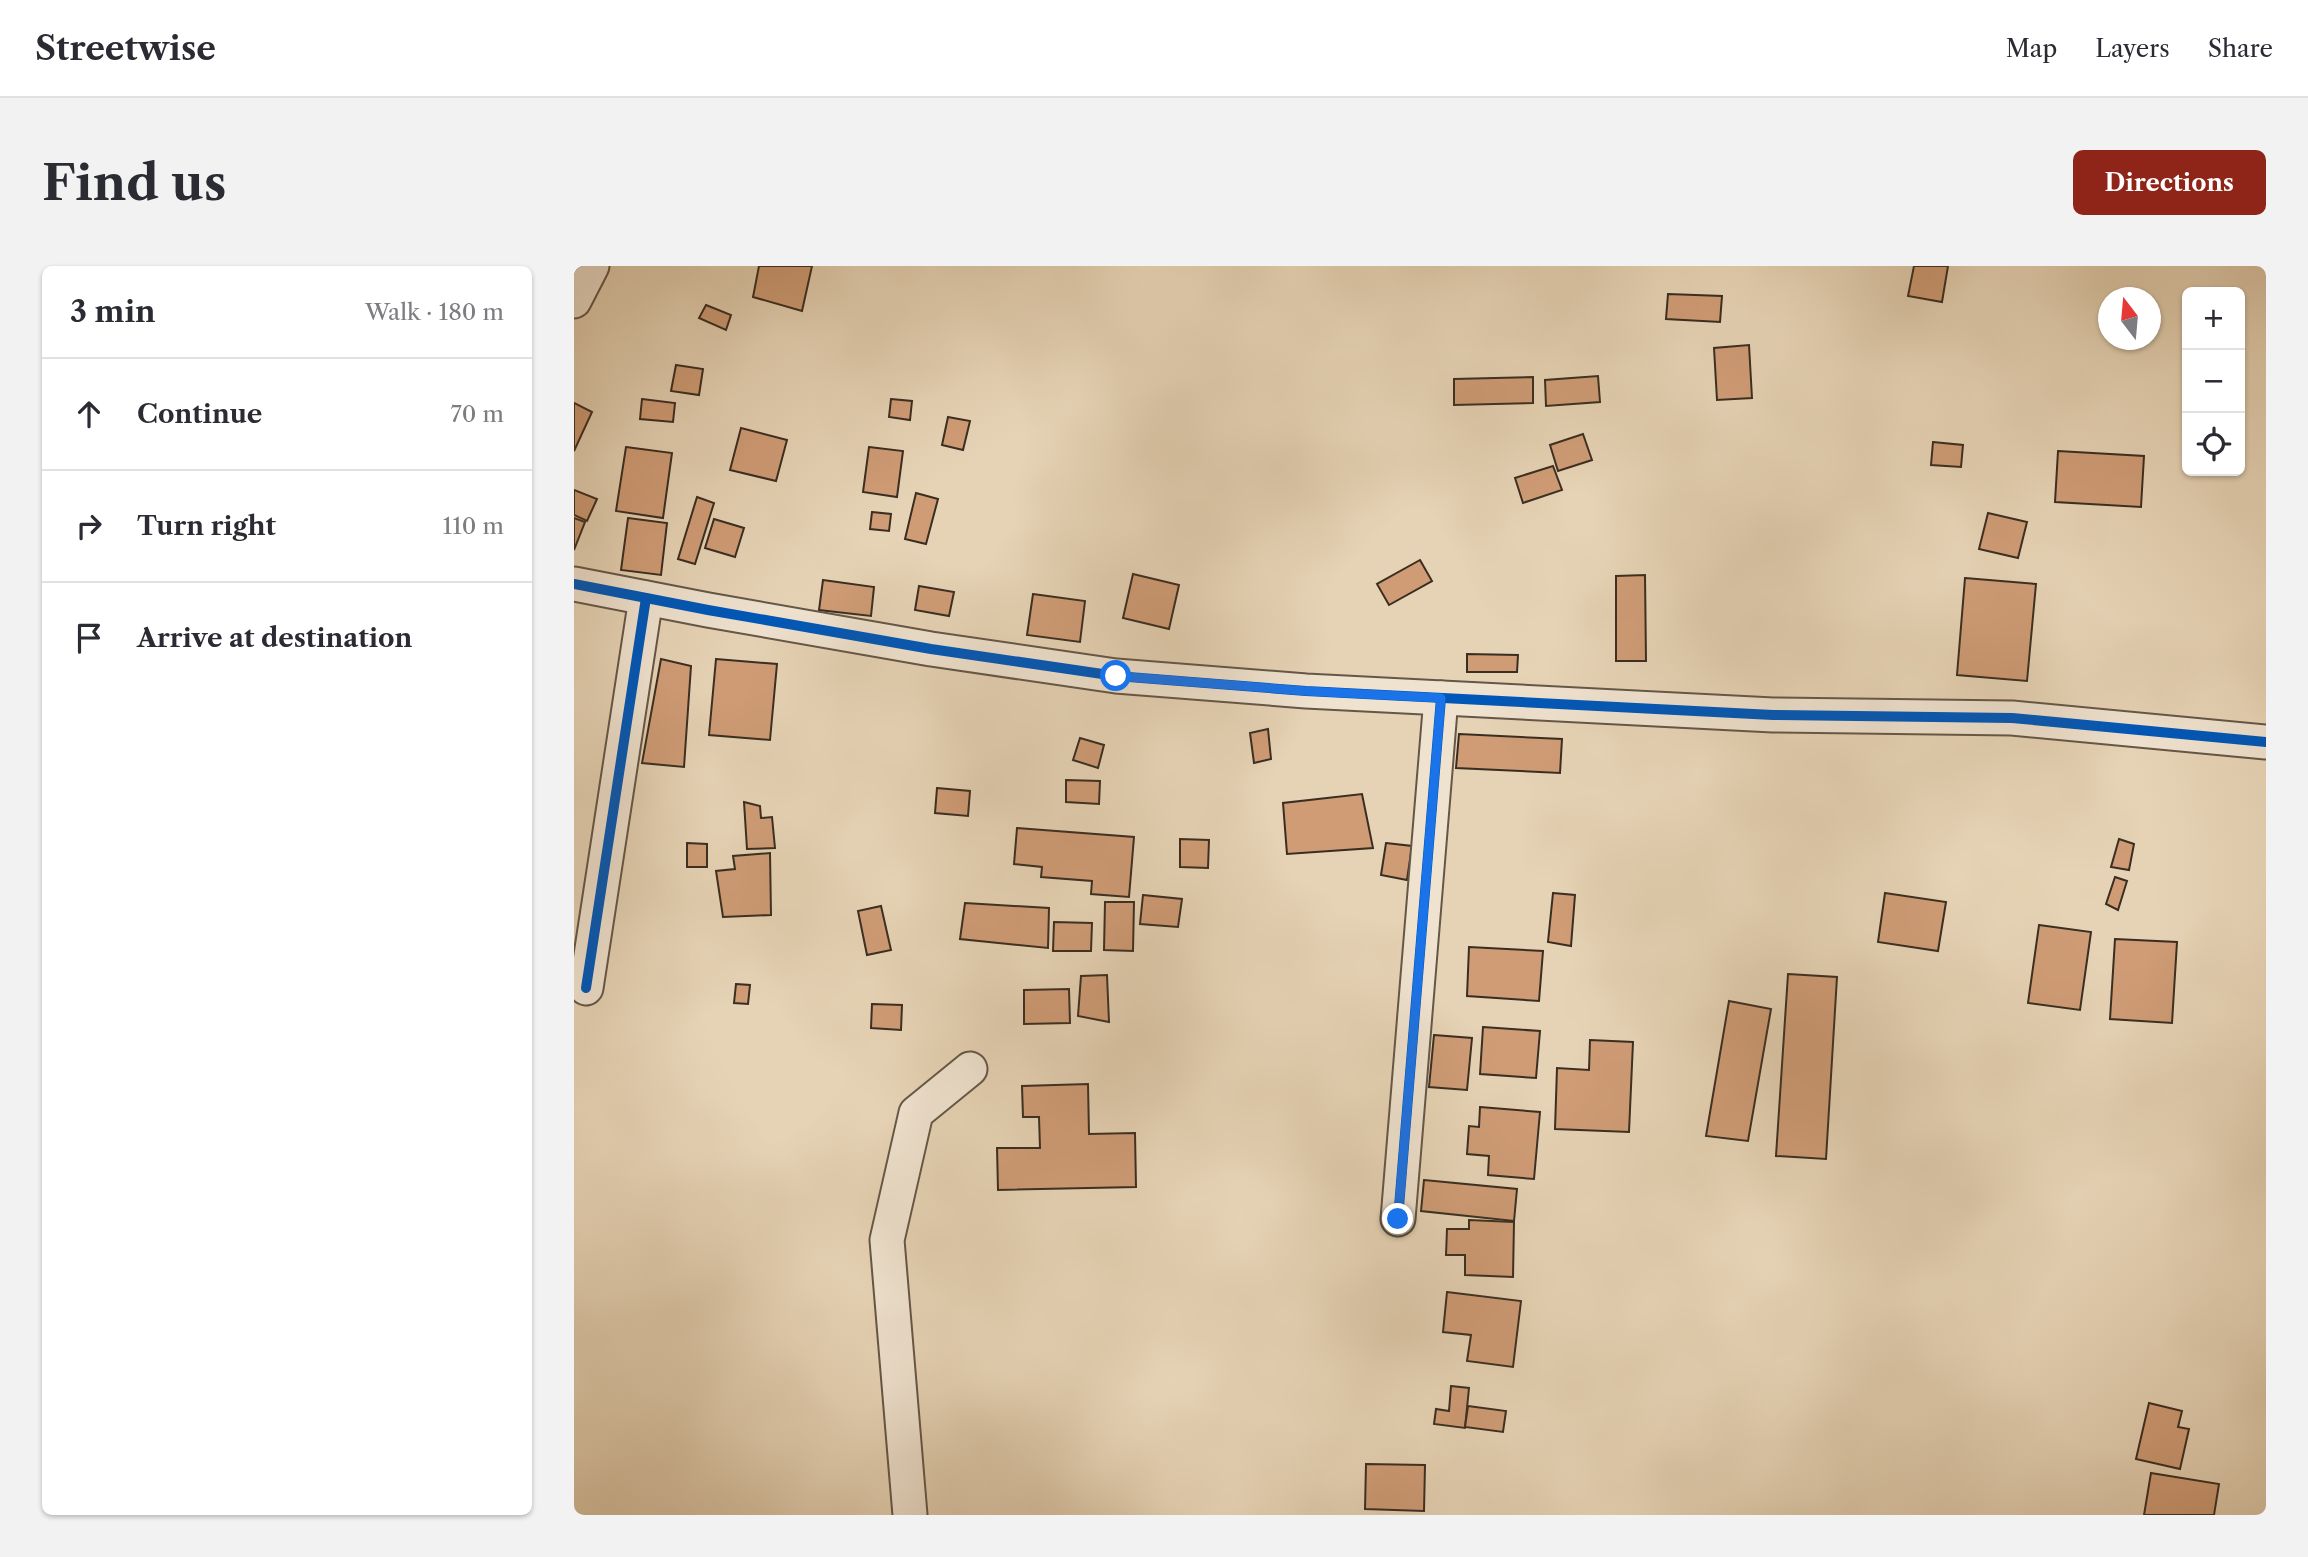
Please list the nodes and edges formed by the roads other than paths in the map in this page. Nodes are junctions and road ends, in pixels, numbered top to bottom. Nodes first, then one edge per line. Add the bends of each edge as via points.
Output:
1 (592, 266) edge
2 (574, 301) edge
3 (574, 584) edge
4 (646, 598) junction
5 (1441, 698) junction
6 (2266, 742) edge
7 (586, 988) dead end
8 (970, 1069) dead end
9 (1398, 1219) dead end
10 (910, 1515) edge

1 - 2 street
3 - 4 street
4 - 5 street via 930,649 1116,676
4 - 7 street
5 - 6 street via 1773,715 2012,718
5 - 9 street
8 - 10 street via 916,1113 887,1240

